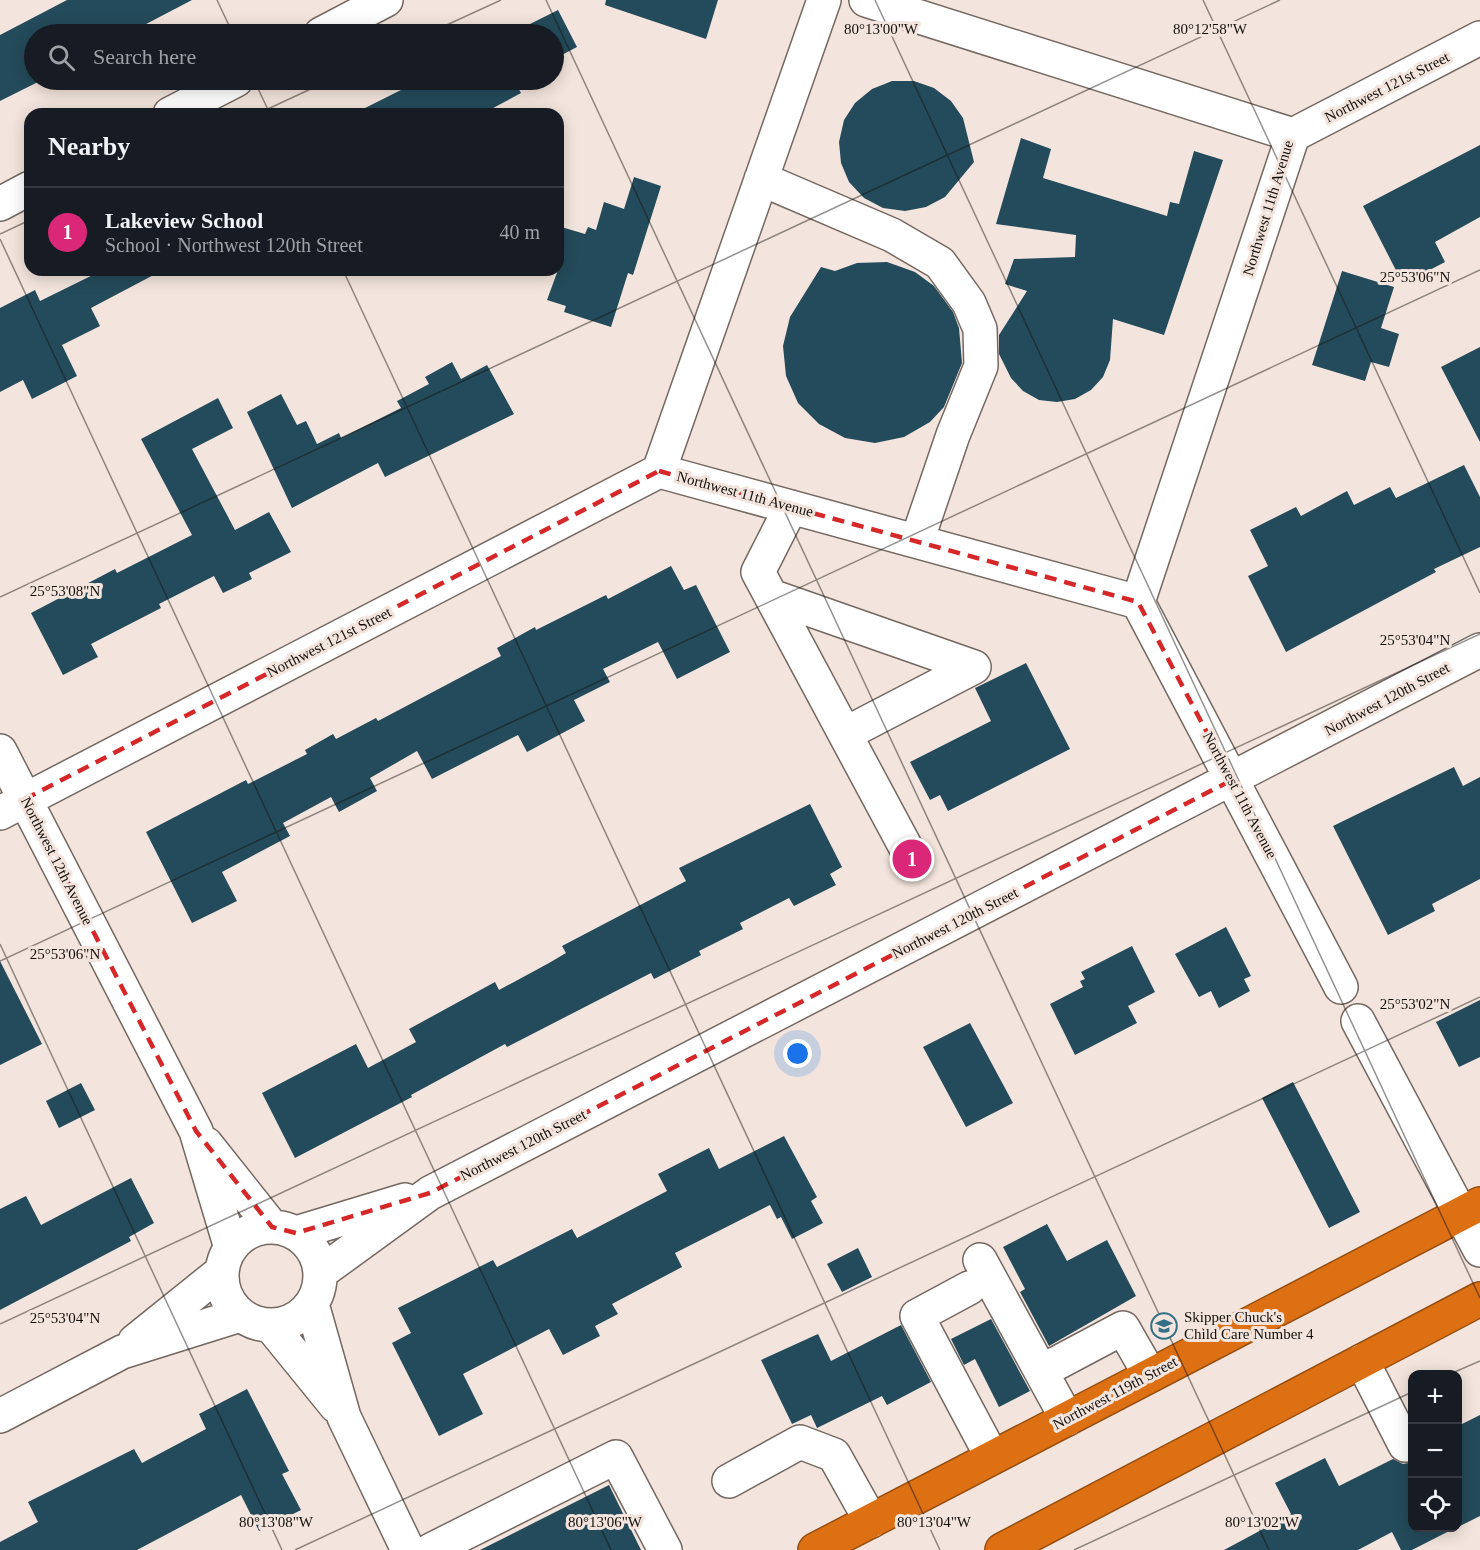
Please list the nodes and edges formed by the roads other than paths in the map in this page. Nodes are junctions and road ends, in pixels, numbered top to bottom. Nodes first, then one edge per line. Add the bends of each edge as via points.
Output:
1 (386, 0) edge
2 (824, 0) edge
3 (866, 0) edge
4 (340, 24) edge
5 (1480, 38) edge
6 (217, 90) edge
7 (182, 108) edge
8 (1293, 135) junction
9 (761, 179) junction
10 (24, 191) edge
11 (0, 204) edge
12 (659, 471) junction
13 (791, 507) junction
14 (917, 542) junction
15 (771, 596) junction
16 (1138, 602) junction
17 (1480, 650) edge
18 (844, 734) junction
19 (0, 751) edge
20 (1232, 780) junction
21 (13, 806) edge
22 (912, 859) dead end
23 (1341, 987) dead end
24 (1358, 1021) dead end
25 (196, 1131) junction
26 (430, 1192) junction
27 (1470, 1209) edge
28 (284, 1230) junction
29 (1480, 1251) edge
30 (226, 1260) junction
31 (316, 1288) junction
32 (1480, 1299) edge
33 (240, 1315) junction
34 (271, 1326) junction
35 (122, 1352) junction
36 (1362, 1361) junction
37 (1042, 1371) junction
38 (1150, 1376) junction
39 (0, 1416) edge
40 (344, 1417) junction
41 (1067, 1419) junction
42 (1405, 1445) dead end
43 (992, 1457) junction
44 (729, 1481) dead end
45 (871, 1521) junction
46 (408, 1550) edge
47 (430, 1550) edge
48 (665, 1550) edge
49 (815, 1550) edge
50 (1002, 1550) edge

1 - 4 street
2 - 9 street, Northwest 11th Avenue
3 - 8 street, Northwest 11th Avenue
5 - 8 street, Northwest 121st Street
6 - 7 street
8 - 16 street, Northwest 11th Avenue
9 - 12 street, Northwest 11th Avenue
9 - 14 street via 892,235 940,263 969,303 980,329 981,366 952,435
10 - 11 street
12 - 13 street, Northwest 11th Avenue
12 - 21 street, Northwest 121st Street
13 - 14 street, Northwest 11th Avenue
13 - 15 street via 758,572
14 - 16 street, Northwest 11th Avenue
15 - 18 street
15 - 18 street via 974,667
16 - 20 street, Northwest 11th Avenue
17 - 20 street, Northwest 120th Street
18 - 22 street
19 - 21 street, Northwest 12th Avenue
20 - 23 street, Northwest 11th Avenue
20 - 26 street, Northwest 120th Street
21 - 25 street, Northwest 12th Avenue
24 - 27 street
25 - 28 street, Northwest 12th Avenue
25 - 30 street, Northwest 12th Avenue
26 - 28 street, Northwest 120th Street
26 - 31 street, Northwest 120th Street
27 - 29 street
27 - 38 highway, Northwest 119th Street
28 - 30 street via 249,1232
28 - 31 street via 308,1244 316,1258
30 - 33 street via 222,1288
30 - 35 street
31 - 34 street via 301,1316
31 - 40 street
32 - 36 highway
33 - 34 street
33 - 35 street
34 - 40 street
35 - 39 street
36 - 42 street
36 - 50 highway
37 - 38 street via 1123,1328
37 - 41 street
37 - 43 street via 974,1274 916,1316
38 - 41 highway, Northwest 119th Street
40 - 46 street
41 - 43 highway, Northwest 119th Street
43 - 45 highway, Northwest 119th Street
44 - 45 street via 800,1442 834,1455
45 - 49 highway, Northwest 119th Street
47 - 48 street via 616,1456

